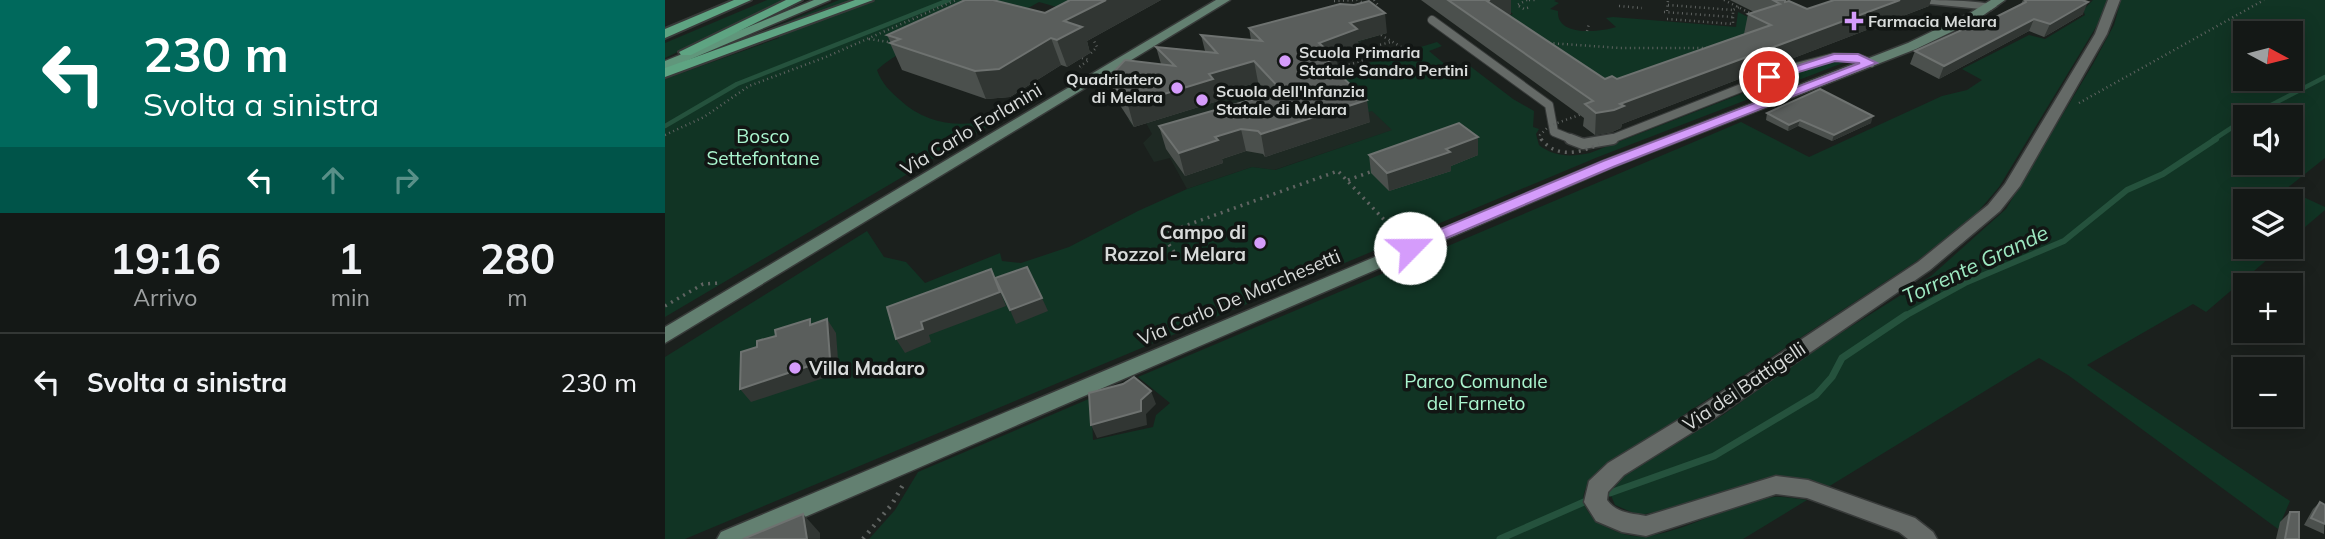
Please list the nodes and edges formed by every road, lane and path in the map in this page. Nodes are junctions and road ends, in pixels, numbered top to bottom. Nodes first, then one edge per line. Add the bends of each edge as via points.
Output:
1 (719, 0) edge
2 (745, 0) edge
3 (796, 0) edge
4 (824, 0) edge
5 (867, 0) edge
6 (956, 0) edge
7 (1224, 0) edge
8 (1374, 0) edge
9 (1528, 0) edge
10 (1535, 0) edge
11 (1668, 0) edge
12 (1724, 0) edge
13 (1921, 0) edge
14 (2114, 0) edge
15 (2264, 0) edge
16 (1334, 1) edge
17 (1516, 1) edge
18 (1995, 3) edge
19 (1668, 5) junction
20 (1619, 6) dead end
21 (1740, 6) junction
22 (1530, 7) dead end
23 (1642, 8) dead end
24 (1733, 10) junction
25 (1733, 17) junction
26 (1759, 18) edge
27 (1667, 19) dead end
28 (1432, 20) dead end
29 (665, 22) edge
30 (1589, 24) dead end
31 (1587, 31) dead end
32 (665, 34) edge
33 (1381, 35) dead end
34 (866, 39) junction
35 (1094, 41) dead end
36 (1391, 42) junction
37 (896, 43) edge
38 (1540, 43) edge
39 (1711, 48) edge
40 (1408, 51) dead end
41 (1091, 53) dead end
42 (1871, 63) junction
43 (665, 64) edge
44 (1457, 66) dead end
45 (1441, 69) dead end
46 (1329, 71) edge
47 (665, 73) edge
48 (1117, 91) edge
49 (1117, 100) edge
50 (1583, 113) edge
51 (2053, 115) junction
52 (665, 135) edge
53 (1599, 144) junction
54 (1384, 167) edge
55 (1347, 180) junction
56 (1390, 226) dead end
57 (1174, 252) dead end
58 (737, 292) junction
59 (665, 306) edge
60 (665, 336) edge
61 (905, 482) dead end
62 (729, 539) edge
63 (863, 539) edge
64 (1925, 539) edge

1 - 29 highway
2 - 32 highway
3 - 43 highway
4 - 43 main road
5 - 47 highway
6 - 34 path
7 - 58 main road, Via Carlo Forlanini
8 - 16 path via 1378,5 1374,12 1357,0
9 - 10 path
9 - 17 path
11 - 19 path
12 - 21 path
13 - 18 street
14 - 51 street, Via dei Battigelli via 2101,34
15 - 51 path via 2070,110
17 - 22 path via 1519,8
18 - 42 main road, Via Carlo De Marchesetti via 1942,33
19 - 24 path
19 - 25 path via 1665,11
20 - 23 path
21 - 24 path
21 - 26 path
24 - 25 path
25 - 27 path via 1733,24
28 - 53 lane via 1549,105 1554,132 1583,144
30 - 31 path
33 - 36 path
34 - 37 path
34 - 52 path via 749,86 703,117
35 - 41 path via 1097,47
36 - 40 path
36 - 46 path via 1375,46 1370,58
38 - 39 path
42 - 53 lane via 1834,57 1792,68
42 - 62 main road, Via Carlo De Marchesetti via 1608,164
44 - 45 path
48 - 49 path via 1109,100
50 - 53 path, bridge via 1544,129 1541,140 1552,149 1573,153
51 - 64 street, Via dei Battigelli via 2003,199 1940,255 1616,469 1597,488 1595,502 1604,514 1646,526 1776,485 1808,489 1907,525
54 - 55 path
55 - 56 path
55 - 57 path via 1338,170 1162,234
58 - 59 path via 711,282
58 - 60 main road, Via Carlo Forlanini
61 - 63 path

